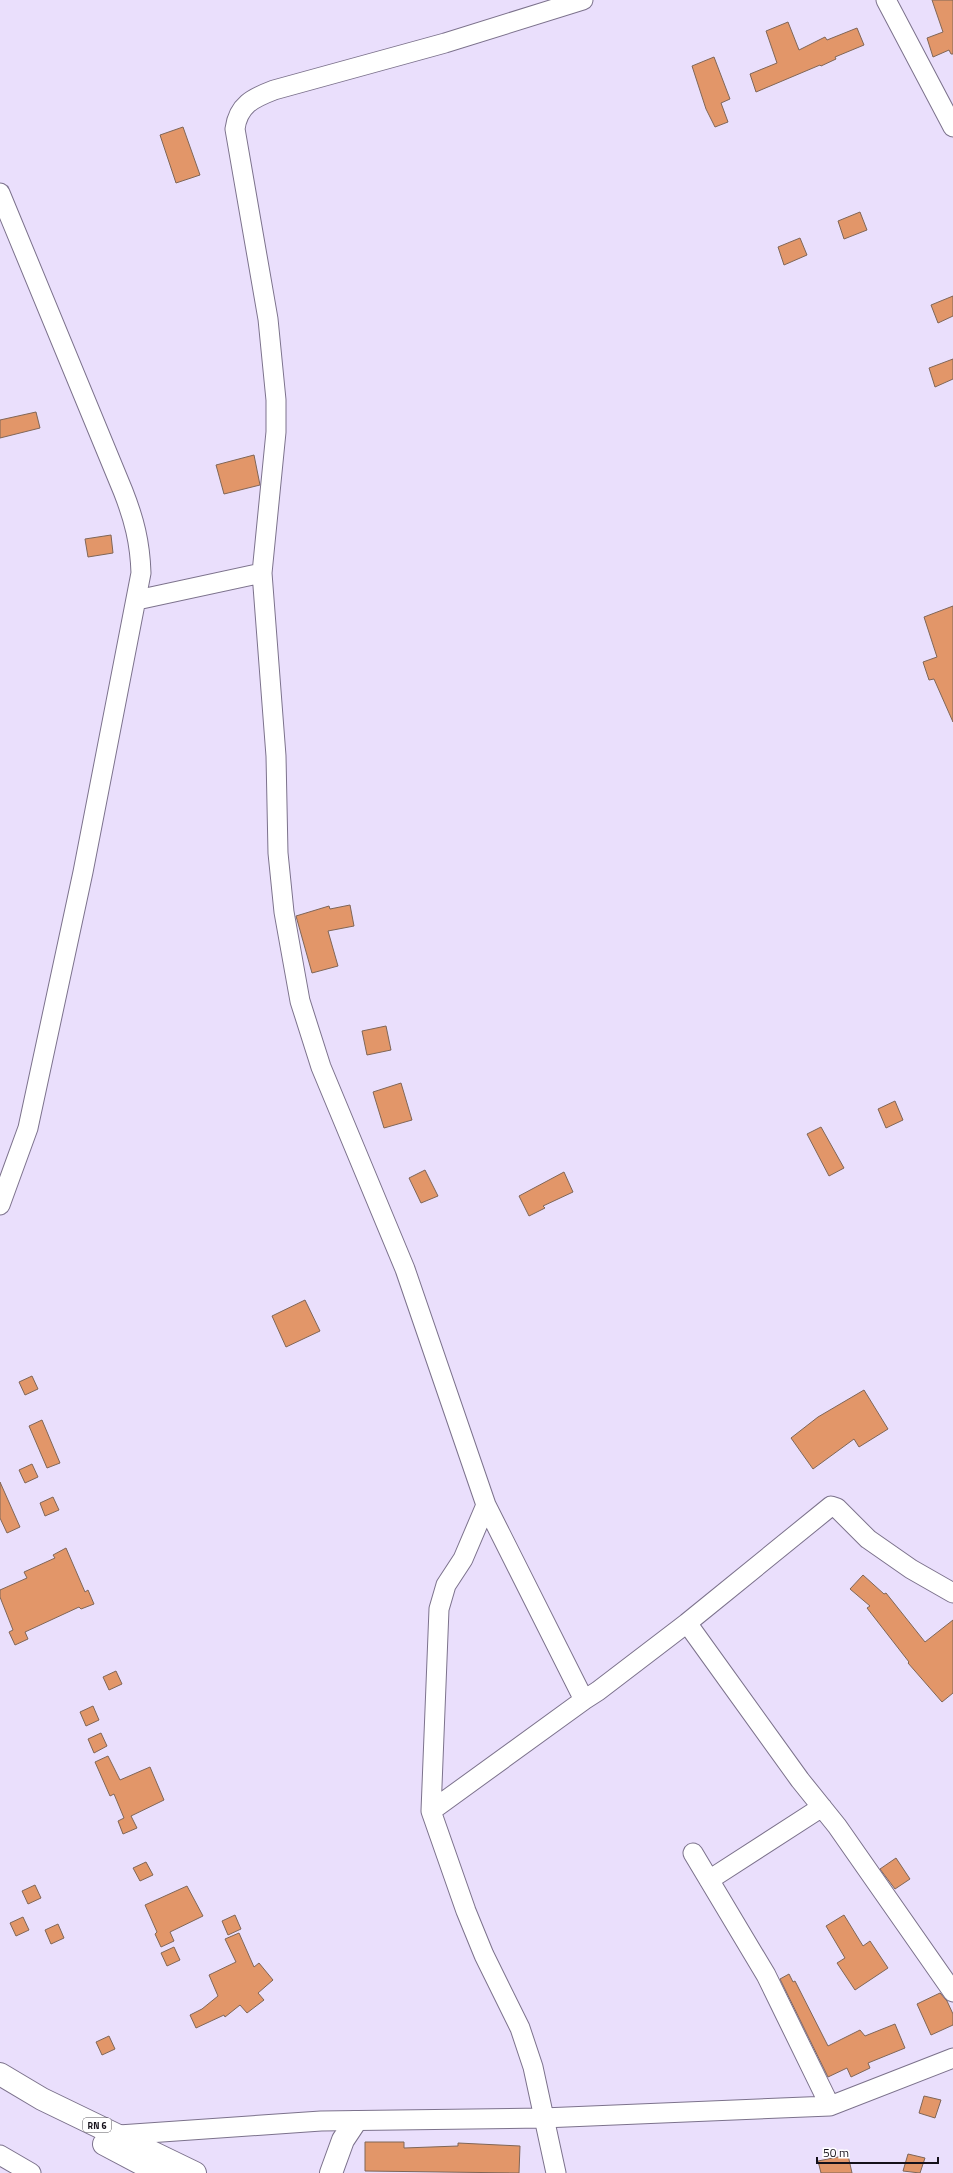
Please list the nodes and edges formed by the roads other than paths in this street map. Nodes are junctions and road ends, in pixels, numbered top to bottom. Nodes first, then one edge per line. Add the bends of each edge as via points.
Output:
1 (583, 0) edge
2 (886, 0) edge
3 (953, 127) edge
4 (0, 193) edge
5 (262, 573) junction
6 (137, 600) junction
7 (0, 1205) edge
8 (486, 1505) junction
9 (953, 1593) edge
10 (687, 1624) junction
11 (584, 1700) junction
12 (822, 1807) junction
13 (431, 1811) junction
14 (693, 1853) dead end
15 (709, 1880) junction
16 (953, 1992) edge
17 (953, 2058) edge
18 (0, 2074) edge
19 (0, 2090) edge
20 (830, 2106) junction
21 (543, 2118) junction
22 (355, 2122) junction
23 (119, 2135) junction
24 (0, 2155) edge
25 (31, 2173) edge
26 (159, 2173) edge
27 (196, 2173) edge
28 (332, 2173) edge
29 (556, 2173) edge

1 - 5 street via 445,43 274,90 252,100 237,117 235,129 268,320 276,400 276,432
2 - 3 street
4 - 6 street via 133,518 140,547 141,573
5 - 6 street
5 - 8 street via 276,756 278,853 284,912 300,1001 321,1067 405,1269
6 - 7 street via 83,872 28,1128
8 - 11 street
8 - 13 street via 463,1559 446,1584 439,1609
9 - 10 street via 911,1569 868,1539 837,1508 831,1506
10 - 11 street
10 - 12 street
11 - 13 street
12 - 15 street
12 - 16 street
13 - 21 street via 484,1955 520,2028 533,2067
14 - 15 street
15 - 20 street via 766,1975
17 - 20 street
18 - 23 main road, RN 6 via 42,2099
19 - 26 main road, RN 6
20 - 21 street
21 - 22 street
21 - 29 street
22 - 23 street via 321,2121
22 - 28 main road via 343,2140
23 - 27 main road, RN 6
24 - 25 street

